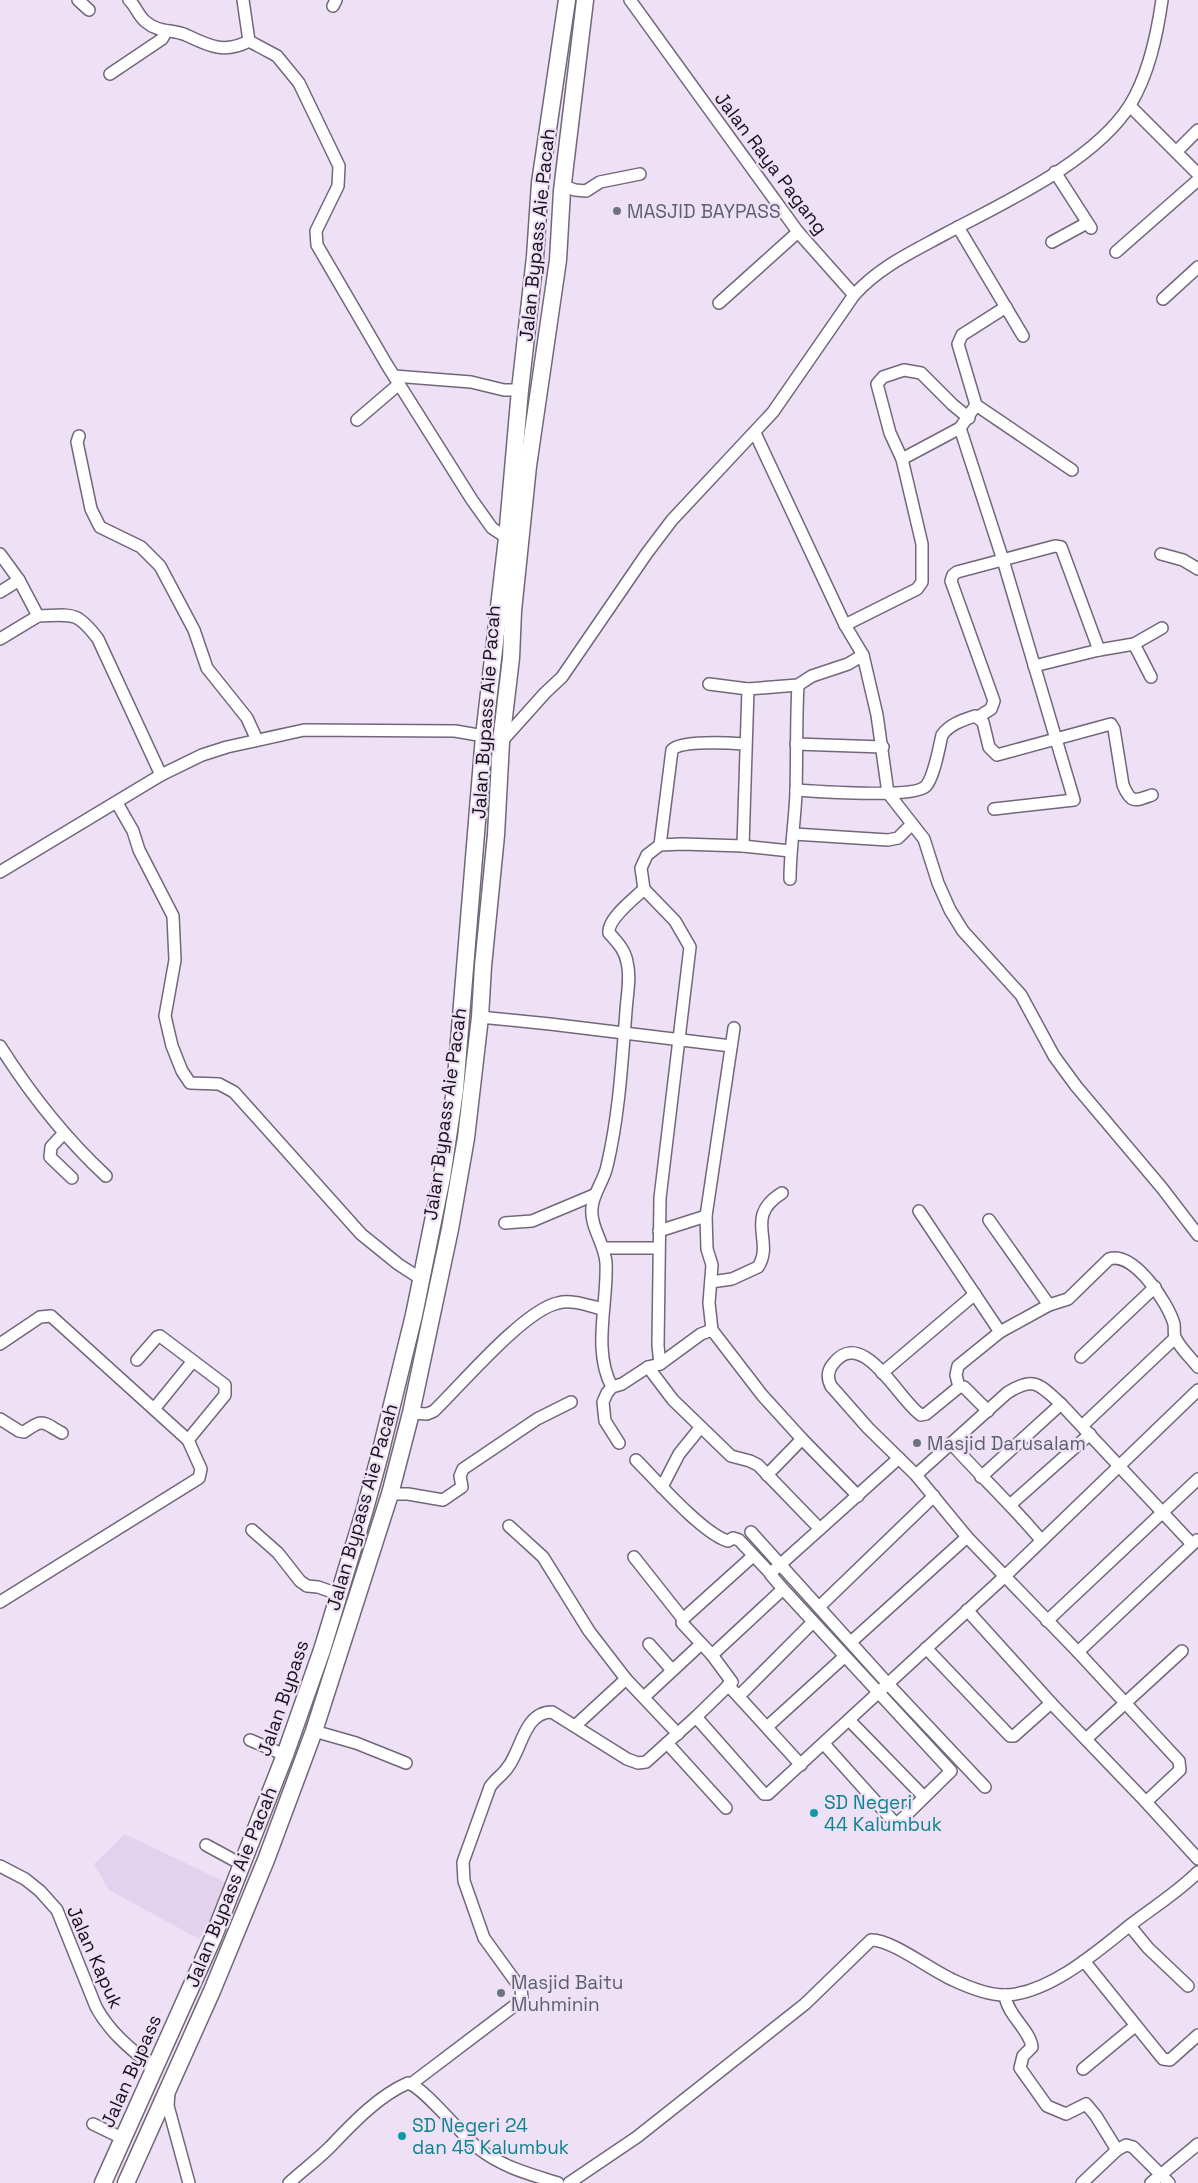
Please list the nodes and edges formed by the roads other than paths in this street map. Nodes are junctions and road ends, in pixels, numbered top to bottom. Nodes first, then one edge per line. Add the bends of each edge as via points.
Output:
1 (78, 0) edge
2 (129, 0) edge
3 (243, 0) edge
4 (567, 0) edge
5 (585, 0) edge
6 (630, 0) edge
7 (1162, 0) edge
8 (89, 10) dead end
9 (166, 32) junction
10 (249, 41) junction
11 (110, 74) dead end
12 (1130, 106) junction
13 (1198, 130) edge
14 (1177, 151) junction
15 (1055, 172) junction
16 (640, 174) dead end
17 (1198, 174) edge
18 (1198, 180) edge
19 (562, 191) junction
20 (958, 227) junction
21 (798, 232) junction
22 (1052, 242) dead end
23 (1116, 252) dead end
24 (1198, 267) edge
25 (854, 295) junction
26 (1163, 299) dead end
27 (719, 303) dead end
28 (1006, 307) junction
29 (1023, 336) dead end
30 (396, 380) junction
31 (520, 390) junction
32 (976, 406) junction
33 (969, 418) junction
34 (356, 420) dead end
35 (960, 428) junction
36 (755, 433) junction
37 (79, 436) dead end
38 (902, 459) junction
39 (1072, 470) dead end
40 (507, 538) junction
41 (0, 554) edge
42 (1162, 554) dead end
43 (1003, 560) junction
44 (1198, 569) edge
45 (19, 580) junction
46 (0, 592) edge
47 (38, 616) junction
48 (844, 624) junction
49 (1162, 628) dead end
50 (0, 638) edge
51 (1134, 644) junction
52 (1098, 650) junction
53 (862, 655) junction
54 (1034, 666) junction
55 (1151, 677) dead end
56 (709, 684) dead end
57 (798, 685) junction
58 (748, 689) junction
59 (978, 717) junction
60 (484, 736) junction
61 (1055, 738) junction
62 (257, 740) junction
63 (501, 742) junction
64 (745, 744) junction
65 (796, 744) junction
66 (882, 747) junction
67 (161, 775) junction
68 (796, 790) junction
69 (888, 793) junction
70 (1152, 795) dead end
71 (117, 803) junction
72 (994, 809) dead end
73 (912, 824) junction
74 (794, 834) junction
75 (660, 845) junction
76 (743, 846) junction
77 (790, 851) junction
78 (0, 872) edge
79 (790, 880) dead end
80 (644, 890) junction
81 (480, 1018) junction
82 (734, 1028) dead end
83 (624, 1034) junction
84 (679, 1041) junction
85 (0, 1046) edge
86 (731, 1046) junction
87 (64, 1134) junction
88 (106, 1176) dead end
89 (72, 1178) dead end
90 (782, 1193) dead end
91 (594, 1195) junction
92 (919, 1211) dead end
93 (706, 1216) junction
94 (989, 1220) dead end
95 (505, 1224) dead end
96 (659, 1231) junction
97 (1198, 1235) edge
98 (604, 1248) junction
99 (658, 1248) junction
100 (421, 1279) junction
101 (711, 1282) junction
102 (1155, 1287) junction
103 (975, 1294) junction
104 (1049, 1305) junction
105 (603, 1309) junction
106 (712, 1330) junction
107 (1000, 1332) junction
108 (1175, 1338) junction
109 (0, 1344) edge
110 (1081, 1357) dead end
111 (137, 1360) dead end
112 (194, 1361) junction
113 (660, 1364) junction
114 (1198, 1366) edge
115 (648, 1367) junction
116 (882, 1372) junction
117 (612, 1387) junction
118 (959, 1387) junction
119 (1198, 1390) edge
120 (572, 1402) dead end
121 (1061, 1404) junction
122 (154, 1409) junction
123 (988, 1411) junction
124 (411, 1413) junction
125 (0, 1419) edge
126 (700, 1428) junction
127 (1086, 1429) junction
128 (62, 1433) dead end
129 (802, 1438) junction
130 (188, 1440) junction
131 (619, 1443) dead end
132 (951, 1443) junction
133 (899, 1458) junction
134 (636, 1460) dead end
135 (1120, 1466) junction
136 (767, 1475) junction
137 (916, 1475) junction
138 (981, 1477) junction
139 (1198, 1479) edge
140 (662, 1487) junction
141 (390, 1494) junction
142 (368, 1496) junction
143 (858, 1496) junction
144 (934, 1496) junction
145 (1011, 1504) junction
146 (1164, 1512) junction
147 (509, 1526) dead end
148 (252, 1530) dead end
149 (820, 1530) junction
150 (751, 1532) dead end
151 (967, 1537) junction
152 (1041, 1540) junction
153 (1195, 1541) edge
154 (634, 1556) dead end
155 (753, 1556) junction
156 (776, 1570) junction
157 (1004, 1577) junction
158 (783, 1589) junction
159 (338, 1594) junction
160 (0, 1602) edge
161 (819, 1608) junction
162 (967, 1610) junction
163 (683, 1619) junction
164 (1047, 1620) junction
165 (812, 1623) junction
166 (851, 1642) junction
167 (649, 1644) dead end
168 (701, 1644) junction
169 (926, 1648) junction
170 (1182, 1651) dead end
171 (1078, 1652) junction
172 (712, 1655) junction
173 (844, 1657) junction
174 (672, 1670) junction
175 (626, 1678) junction
176 (888, 1684) junction
177 (728, 1685) junction
178 (878, 1694) junction
179 (739, 1696) junction
180 (644, 1697) junction
181 (1051, 1703) junction
182 (1124, 1704) junction
183 (696, 1717) junction
184 (850, 1720) junction
185 (575, 1726) junction
186 (768, 1727) junction
187 (314, 1731) junction
188 (678, 1734) junction
189 (1086, 1739) junction
190 (250, 1740) dead end
191 (667, 1743) junction
192 (824, 1744) junction
193 (285, 1755) junction
194 (406, 1763) dead end
195 (801, 1765) junction
196 (985, 1788) dead end
197 (924, 1797) junction
198 (1146, 1802) junction
199 (726, 1808) dead end
200 (206, 1845) dead end
201 (1198, 1859) edge
202 (241, 1864) junction
203 (0, 1866) edge
204 (1198, 1872) edge
205 (1130, 1926) junction
206 (1084, 1961) junction
207 (1188, 1986) dead end
208 (1004, 1995) junction
209 (1136, 2026) junction
210 (1198, 2035) edge
211 (154, 2068) junction
212 (1083, 2069) dead end
213 (412, 2084) junction
214 (169, 2088) junction
215 (93, 2124) dead end
216 (122, 2138) junction
217 (1198, 2144) edge
218 (1117, 2150) junction
219 (1165, 2179) edge
220 (103, 2183) edge
221 (126, 2183) edge
222 (189, 2183) edge
223 (289, 2183) edge
224 (558, 2183) edge
225 (569, 2183) edge
226 (1082, 2183) edge
227 (1151, 2183) edge

1 - 8 street
2 - 9 street via 147,23
3 - 10 street
4 - 31 highway, Jalan Bypass via 540,183
5 - 19 highway, Jalan Bypass Aie Pacah
6 - 21 street, Jalan Raya Pagang
7 - 12 street via 1155,43
9 - 10 street via 185,35 217,48 236,47
9 - 11 street via 162,39
10 - 30 street via 277,56 299,83 336,157 338,186 316,231 317,244
12 - 14 street
12 - 15 street via 1088,150
13 - 14 street
14 - 17 street
15 - 20 street
15 - 22 street via 1089,226
16 - 19 street via 600,182 586,191 564,186
18 - 23 street
19 - 63 highway, Jalan Bypass Aie Pacah via 558,260 528,466
20 - 25 street via 889,264
20 - 28 street
21 - 25 street, Jalan Raya Pagang
21 - 27 street
24 - 26 street
25 - 36 street
28 - 29 street
28 - 32 street via 959,338
30 - 31 street via 471,382 504,390
30 - 34 street
30 - 40 street via 481,514 492,528
31 - 40 highway, Jalan Bypass
32 - 33 street
32 - 39 street
33 - 35 street
33 - 38 street via 921,373 904,370 883,377 877,384 878,391 890,433
35 - 38 street
35 - 43 street
36 - 48 street
36 - 63 street via 672,520 562,678
37 - 62 street via 77,442 91,509 100,527 140,547 160,566 194,630 207,668 246,718
38 - 48 street via 922,544 922,582 917,589
40 - 60 highway, Jalan Bypass
41 - 45 street
42 - 44 street via 1183,560
43 - 52 street via 1061,547
43 - 54 street
43 - 59 street via 957,572 951,581 994,701 991,709
45 - 46 street
45 - 47 street
47 - 50 street
47 - 67 street via 74,615 85,622 98,639
48 - 53 street
49 - 51 street
51 - 52 street
51 - 55 street
52 - 54 street
53 - 57 street
53 - 66 street
54 - 61 street
56 - 58 street
57 - 58 street
57 - 65 street
58 - 64 street
59 - 61 street via 983,722 989,747 996,755
59 - 69 street via 946,729 925,788 915,792
60 - 62 street via 455,731 304,730
60 - 100 highway, Jalan Bypass via 455,1090 442,1177
61 - 70 street via 1111,724 1126,794 1137,800
61 - 72 street via 1074,800
62 - 67 street via 202,755
63 - 81 highway, Jalan Bypass Aie Pacah
64 - 75 street via 674,747
64 - 76 street
65 - 66 street
65 - 68 street
66 - 69 street
67 - 71 street
68 - 69 street
68 - 74 street
69 - 73 street
71 - 78 street
71 - 100 street via 173,916 175,960 165,1016 167,1032 182,1072 190,1083 219,1084 234,1092 361,1234
73 - 74 street via 898,838 888,840
73 - 97 street via 924,839 946,901 963,931 1015,988 1054,1056 1076,1086
74 - 77 street
75 - 76 street
75 - 80 street via 647,855 641,868
76 - 77 street
77 - 79 street
80 - 83 street via 611,923 609,929 627,961
80 - 84 street via 675,921 690,947
81 - 83 street
81 - 124 highway, Jalan Bypass Aie Pacah via 466,1138
82 - 86 street
83 - 84 street
83 - 91 street via 607,1167
84 - 86 street
84 - 96 street via 661,1185
85 - 87 street
86 - 93 street
87 - 88 street
87 - 89 street via 52,1147 50,1157
90 - 101 street via 770,1200 763,1211 762,1257 758,1267 732,1279
91 - 95 street via 532,1221
91 - 98 street via 591,1211
92 - 103 street
93 - 96 street
93 - 101 street
94 - 104 street
96 - 99 street
98 - 99 street
98 - 105 street
99 - 113 street
100 - 142 highway, Jalan Bypass
101 - 106 street
102 - 104 street via 1121,1258 1109,1259 1068,1299
102 - 108 street via 1174,1325
102 - 110 street
103 - 107 street
103 - 116 street
104 - 107 street
105 - 117 street via 605,1364
105 - 124 street via 568,1302 547,1307 523,1324 434,1411
106 - 113 street
106 - 129 street via 762,1395
107 - 118 street via 958,1366
108 - 114 street
108 - 127 street
109 - 122 street via 40,1317 51,1316
111 - 112 street via 160,1336
112 - 122 street
112 - 130 street via 225,1385 226,1392
113 - 115 street
115 - 117 street
115 - 126 street
116 - 118 street via 921,1415
116 - 133 street via 866,1357 854,1353 846,1354 828,1371 829,1381 868,1428
117 - 131 street via 603,1402 602,1412 610,1432
118 - 123 street via 964,1387
119 - 135 street
120 - 141 street via 537,1419 463,1469 460,1476 462,1487 443,1500
121 - 123 street via 1042,1387 1022,1384
121 - 127 street
121 - 138 street
122 - 130 street
123 - 132 street
124 - 141 highway, Jalan Bypass Aie Pacah
125 - 128 street via 18,1431 24,1432 36,1422 41,1422
126 - 136 street via 731,1456 754,1462
126 - 140 street via 679,1454
127 - 135 street
127 - 145 street
129 - 136 street
129 - 143 street
130 - 160 street via 201,1468 199,1478
132 - 137 street
132 - 138 street
133 - 137 street
133 - 143 street
134 - 140 street
135 - 146 street
135 - 152 street
136 - 149 street
137 - 144 street
138 - 145 street
139 - 146 street
140 - 155 street via 708,1530 724,1540 739,1540
141 - 142 highway
141 - 187 highway, Jalan Bypass Aie Pacah
142 - 159 highway, Jalan Bypass
143 - 149 street
144 - 151 street
144 - 161 street
145 - 152 street
146 - 153 street
146 - 164 street
147 - 175 street via 543,1557 589,1631
148 - 159 street via 278,1553 300,1581
149 - 156 street
150 - 156 street
151 - 157 street
151 - 166 street
152 - 157 street
153 - 171 street
154 - 163 street
155 - 156 street
155 - 163 street
156 - 158 street
156 - 161 street
157 - 162 street
157 - 164 street
158 - 165 street
158 - 172 street
159 - 193 highway, Jalan Bypass
161 - 166 street
162 - 169 street
162 - 181 street
163 - 168 street via 682,1623
164 - 171 street
165 - 173 street
165 - 179 street
166 - 176 street
167 - 174 street
168 - 172 street
168 - 174 street
169 - 176 street
169 - 181 street via 1010,1736 1014,1736
170 - 182 street
171 - 182 street
172 - 177 street via 731,1679
173 - 178 street
173 - 186 street
174 - 180 street
175 - 180 street
175 - 185 street
176 - 178 street
176 - 196 street
177 - 179 street
177 - 183 street
178 - 184 street
178 - 197 street via 951,1771
179 - 186 street
180 - 188 street
181 - 189 street
182 - 189 street
182 - 198 street via 1180,1765 1178,1773
183 - 188 street
183 - 195 street via 765,1795
184 - 192 street
184 - 197 street
185 - 191 street via 638,1763 646,1762
185 - 213 street via 552,1712 542,1712 533,1719 508,1767 490,1787 463,1862 466,1888 484,1938 521,1989 522,1998
186 - 195 street
187 - 194 street
187 - 214 highway, Jalan Bypass Aie Pacah via 266,1860
188 - 191 street
189 - 198 street
190 - 193 street
191 - 199 street
192 - 195 street
192 - 197 street via 894,1822 898,1822
193 - 202 highway, Jalan Bypass
198 - 201 street
200 - 202 street
202 - 211 highway, Jalan Bypass via 213,1938
203 - 211 street, Jalan Kapuk via 40,1891 57,1910 104,2022
204 - 205 street
205 - 206 street
205 - 207 street
206 - 208 street via 1052,1981
206 - 209 street
208 - 218 street via 1031,2039 1032,2047 1023,2056 1020,2068 1047,2106 1066,2114 1086,2104
208 - 225 street via 954,1981 886,1942 871,1940 805,2004 637,2137
209 - 210 street via 1167,2061
209 - 212 street
211 - 216 highway, Jalan Bypass
213 - 223 street via 402,2086 381,2100
213 - 224 street via 485,2153 502,2164
214 - 221 highway, Jalan Bypass Aie Pacah
214 - 222 street via 168,2106
215 - 216 street
216 - 220 highway, Jalan Bypass
217 - 219 street
218 - 219 street via 1126,2145 1133,2147
218 - 226 street
219 - 227 street

